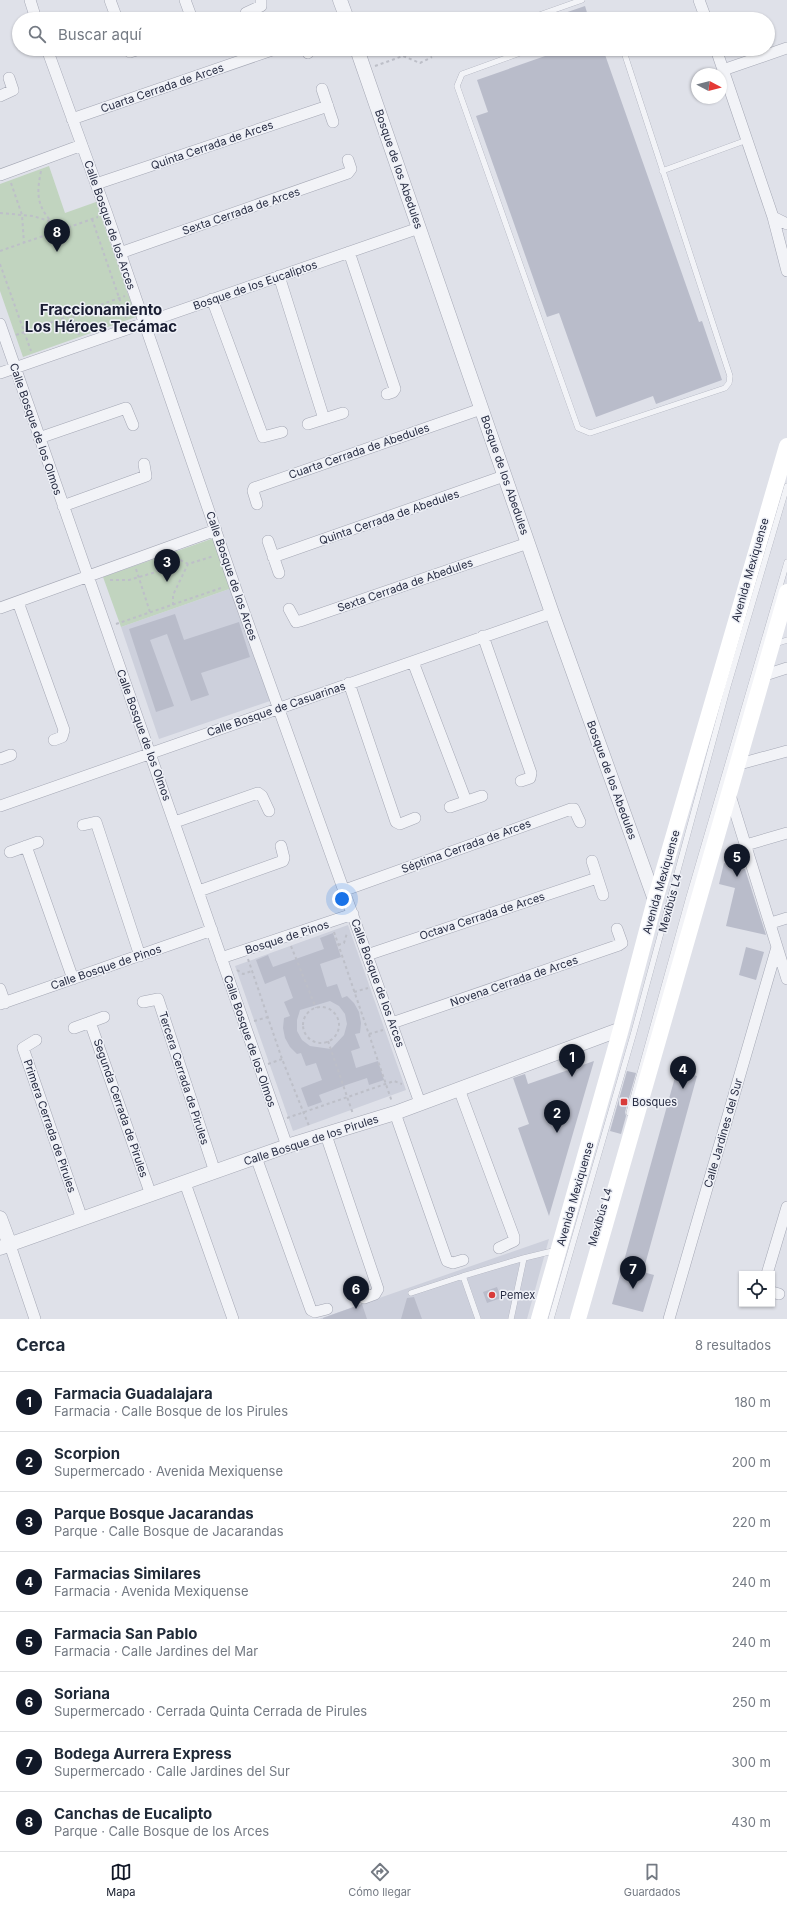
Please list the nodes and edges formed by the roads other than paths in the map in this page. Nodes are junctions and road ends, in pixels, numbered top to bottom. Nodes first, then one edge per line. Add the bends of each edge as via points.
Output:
1 (30, 0) edge
2 (110, 0) edge
3 (185, 0) edge
4 (261, 0) edge
5 (340, 0) edge
6 (582, 0) edge
7 (699, 0) edge
8 (34, 12) edge
9 (114, 12) edge
10 (189, 12) edge
11 (248, 12) edge
12 (344, 12) edge
13 (548, 12) edge
14 (703, 12) edge
15 (787, 48) edge
16 (775, 52) edge
17 (50, 56) edge
18 (254, 56) edge
19 (359, 56) edge
20 (512, 56) edge
21 (625, 56) edge
22 (718, 56) edge
23 (764, 56) edge
24 (722, 68) edge
25 (727, 69) edge
26 (9, 78) dead end
27 (727, 82) edge
28 (322, 89) dead end
29 (0, 96) edge
30 (328, 106) junction
31 (72, 118) junction
32 (333, 122) dead end
33 (747, 140) junction
34 (82, 145) junction
35 (348, 160) dead end
36 (662, 170) junction
37 (4, 174) edge
38 (96, 184) junction
39 (773, 216) junction
40 (787, 224) edge
41 (419, 228) junction
42 (349, 252) junction
43 (120, 253) junction
44 (787, 270) edge
45 (279, 276) junction
46 (212, 299) junction
47 (0, 324) edge
48 (144, 324) junction
49 (14, 367) junction
50 (0, 372) edge
51 (387, 394) dead end
52 (481, 409) junction
53 (343, 413) dead end
54 (324, 419) junction
55 (308, 424) dead end
56 (132, 425) dead end
57 (282, 432) dead end
58 (39, 438) junction
59 (787, 446) edge
60 (144, 464) dead end
61 (504, 476) junction
62 (787, 486) edge
63 (257, 504) dead end
64 (63, 506) junction
65 (216, 530) junction
66 (268, 541) dead end
67 (528, 543) junction
68 (273, 557) junction
69 (787, 562) edge
70 (279, 573) dead end
71 (87, 576) junction
72 (787, 592) edge
73 (18, 602) junction
74 (0, 608) edge
75 (289, 609) dead end
76 (552, 613) junction
77 (483, 636) junction
78 (787, 640) edge
79 (771, 645) junction
80 (414, 662) junction
81 (787, 668) edge
82 (762, 676) junction
83 (349, 683) junction
84 (278, 708) junction
85 (54, 740) dead end
86 (787, 751) edge
87 (150, 753) junction
88 (11, 755) dead end
89 (0, 759) edge
90 (736, 765) junction
91 (521, 781) dead end
92 (729, 792) junction
93 (482, 796) dead end
94 (466, 801) junction
95 (0, 806) edge
96 (450, 807) dead end
97 (269, 812) dead end
98 (415, 818) dead end
99 (175, 822) junction
100 (580, 822) dead end
101 (83, 825) dead end
102 (787, 833) edge
103 (38, 842) dead end
104 (746, 845) junction
105 (26, 846) junction
106 (281, 846) dead end
107 (10, 852) dead end
108 (592, 861) dead end
109 (597, 878) junction
110 (199, 890) junction
111 (345, 890) junction
112 (603, 895) dead end
113 (655, 900) junction
114 (353, 914) junction
115 (787, 918) edge
116 (771, 923) junction
117 (617, 929) dead end
118 (212, 930) junction
119 (777, 947) junction
120 (367, 954) junction
121 (140, 956) junction
122 (221, 958) junction
123 (73, 979) junction
124 (787, 979) edge
125 (0, 989) edge
126 (143, 1002) dead end
127 (2, 1004) edge
128 (104, 1017) dead end
129 (90, 1022) junction
130 (393, 1025) junction
131 (74, 1028) dead end
132 (621, 1029) junction
133 (36, 1040) dead end
134 (459, 1089) junction
135 (420, 1103) junction
136 (395, 1113) junction
137 (627, 1120) dead end
138 (319, 1136) junction
139 (287, 1146) junction
140 (256, 1157) junction
141 (215, 1172) junction
142 (185, 1183) junction
143 (151, 1195) junction
144 (787, 1207) edge
145 (0, 1218) edge
146 (82, 1219) junction
147 (5, 1246) edge
148 (500, 1248) dead end
149 (559, 1250) junction
150 (524, 1258) junction
151 (463, 1260) dead end
152 (768, 1271) edge
153 (463, 1276) junction
154 (411, 1293) dead end
155 (364, 1298) dead end
156 (327, 1310) dead end
157 (35, 1319) edge
158 (233, 1319) edge
159 (478, 1319) edge
160 (511, 1319) edge
161 (539, 1319) edge
162 (551, 1319) edge
163 (578, 1319) edge
164 (669, 1319) edge

1 - 8 street
2 - 9 street
3 - 10 street
4 - 11 street via 261,6
5 - 12 street
6 - 13 lane
7 - 14 street
15 - 16 street
17 - 31 street, Calle Bosque de los Arces
18 - 31 street, Cuarta Cerrada de Arces
19 - 41 street, Bosque de los Abedules
20 - 36 lane via 462,74 458,86 578,428 583,431 590,433 606,428 725,388 729,383 730,376
21 - 36 lane
22 - 24 street
23 - 25 street
26 - 29 street via 13,90
27 - 33 street
28 - 30 street
30 - 32 street
30 - 38 street, Quinta Cerrada de Arces
31 - 34 street, Calle Bosque de los Arces
33 - 36 lane
33 - 39 street
34 - 37 street
34 - 38 street, Calle Bosque de los Arces
35 - 43 street, Sexta Cerrada de Arces via 351,169 348,173
38 - 43 street, Calle Bosque de los Arces
39 - 40 street
39 - 44 street
41 - 42 street, Bosque de los Eucaliptos
41 - 52 street, Bosque de los Abedules
42 - 45 street, Bosque de los Eucaliptos
42 - 51 street via 395,389
43 - 48 street, Calle Bosque de los Arces
45 - 46 street, Bosque de los Eucaliptos
45 - 54 street
46 - 48 street, Bosque de los Eucaliptos
46 - 57 street via 262,437
47 - 49 street, Calle Bosque de los Olmos
48 - 49 street, Bosque de los Eucaliptos
48 - 65 street, Calle Bosque de los Arces
49 - 50 street, Bosque de los Eucaliptos
49 - 58 street, Calle Bosque de los Olmos
52 - 61 street, Bosque de los Abedules
52 - 63 street, Cuarta Cerrada de Abedules via 254,488
53 - 54 street
54 - 55 street
56 - 58 street via 126,408
58 - 64 street, Calle Bosque de los Olmos
59 - 113 main road, Avenida Mexiquense
60 - 64 street via 146,476
61 - 67 street, Bosque de los Abedules
61 - 68 street, Quinta Cerrada de Abedules
62 - 162 lane, Mexibús L4 via 728,686 634,1032
64 - 71 street, Calle Bosque de los Olmos
65 - 71 street
65 - 84 street, Calle Bosque de los Arces
66 - 68 street
67 - 75 street, Sexta Cerrada de Abedules via 300,621 296,622 292,618
67 - 76 street, Bosque de los Abedules
68 - 70 street
69 - 137 lane, Mexibús L4
71 - 73 street
71 - 87 street, Calle Bosque de los Olmos
72 - 79 main road
73 - 74 street
73 - 85 street via 64,730 62,737
76 - 77 street, Calle Bosque de Casuarinas
76 - 113 street, Bosque de los Abedules
77 - 80 street, Calle Bosque de Casuarinas
77 - 91 street via 531,773 530,778
78 - 79 lane
79 - 82 main road
80 - 83 street, Calle Bosque de Casuarinas
80 - 94 street
81 - 82 street
82 - 90 main road
83 - 84 street, Calle Bosque de Casuarinas
83 - 98 street via 396,822 400,824
84 - 87 street, Calle Bosque de Casuarinas
84 - 111 street, Calle Bosque de los Arces
86 - 90 street
87 - 95 street, Calle Bosque de Casuarinas
87 - 99 street, Calle Bosque de los Olmos
88 - 89 street
90 - 92 main road
92 - 104 street
92 - 163 main road
93 - 94 street
94 - 96 street
97 - 99 street via 258,793
99 - 110 street, Calle Bosque de los Olmos
100 - 111 street, Séptima Cerrada de Arces via 577,812 571,809
101 - 121 street via 94,822 97,824
102 - 104 street
103 - 105 street
104 - 116 street
105 - 107 street
105 - 123 street
106 - 110 street via 283,861
108 - 109 street
109 - 112 street
109 - 120 street, Octava Cerrada de Arces
110 - 118 street, Calle Bosque de los Olmos
111 - 114 street, Calle Bosque de los Arces
113 - 132 main road, Avenida Mexiquense
114 - 120 street, Calle Bosque de los Arces
114 - 122 street, Bosque de Pinos
115 - 116 street
116 - 119 street
117 - 130 street, Novena Cerrada de Arces via 622,939 619,945
118 - 121 street, Calle Bosque de Pinos
118 - 122 street, Calle Bosque de los Olmos
119 - 124 street
119 - 164 street, Calle Jardines del Sur
120 - 130 street, Calle Bosque de los Arces
121 - 123 street, Calle Bosque de Pinos
122 - 139 street, Calle Bosque de los Olmos
123 - 127 street, Calle Bosque de Pinos
125 - 127 street
126 - 141 street, Tercera Cerrada de Pirules via 158,1000
128 - 129 street
129 - 131 street
129 - 143 street, Segunda Cerrada de Pirules
130 - 135 street, Calle Bosque de los Arces
132 - 134 street, Calle Bosque de los Pirules
132 - 149 main road, Avenida Mexiquense
133 - 146 street, Primera Cerrada de Pirules via 23,1048
134 - 135 street, Calle Bosque de los Pirules
134 - 148 street via 514,1237 514,1241
135 - 136 street, Calle Bosque de los Pirules
136 - 138 street, Calle Bosque de los Pirules
136 - 151 street via 447,1261 453,1263
138 - 139 street, Calle Bosque de los Pirules
138 - 155 street via 378,1289 375,1294
139 - 140 street, Calle Bosque de los Pirules
140 - 141 street, Calle Bosque de los Pirules
140 - 156 street via 311,1310
141 - 142 street, Calle Bosque de los Pirules
142 - 143 street, Calle Bosque de los Pirules
142 - 158 street
143 - 146 street, Calle Bosque de los Pirules
144 - 152 street
145 - 147 street
146 - 147 street, Calle Bosque de los Pirules
147 - 157 street
149 - 150 lane
149 - 161 main road, Avenida Mexiquense
150 - 153 lane
150 - 160 lane
153 - 154 lane
153 - 159 lane

